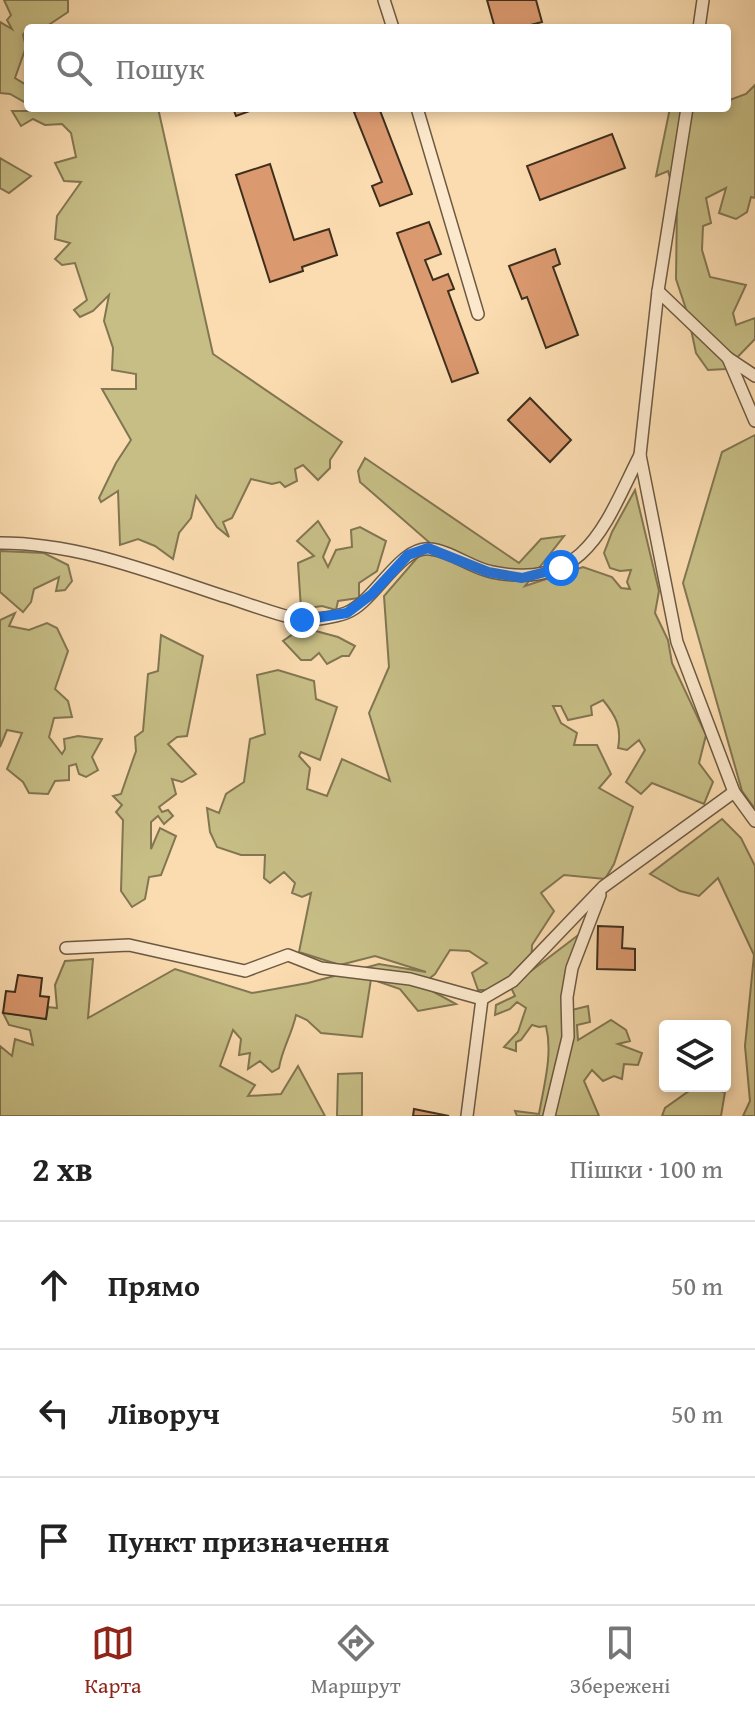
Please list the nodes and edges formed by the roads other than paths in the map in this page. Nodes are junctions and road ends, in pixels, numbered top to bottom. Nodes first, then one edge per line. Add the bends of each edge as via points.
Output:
1 (384, 0) edge
2 (703, 0) edge
3 (392, 24) edge
4 (700, 24) edge
5 (418, 112) edge
6 (686, 112) edge
7 (658, 291) junction
8 (478, 314) dead end
9 (728, 358) junction
10 (755, 376) edge
11 (755, 421) edge
12 (640, 455) junction
13 (0, 543) edge
14 (734, 792) junction
15 (755, 821) edge
16 (603, 887) junction
17 (66, 948) dead end
18 (482, 999) junction
19 (467, 1116) edge
20 (549, 1116) edge

1 - 3 lane
2 - 4 lane
5 - 8 lane
6 - 7 lane
7 - 9 lane
7 - 12 lane
9 - 10 lane
9 - 11 lane
12 - 13 lane via 592,544 561,568 522,578 488,572 428,548 408,555 347,613 302,620 108,558
12 - 14 lane via 677,642
14 - 15 lane
14 - 16 lane
16 - 18 lane via 513,981
16 - 20 lane via 572,968 568,1037
17 - 18 lane via 129,945 245,971 288,955 321,968 410,979
18 - 19 lane

